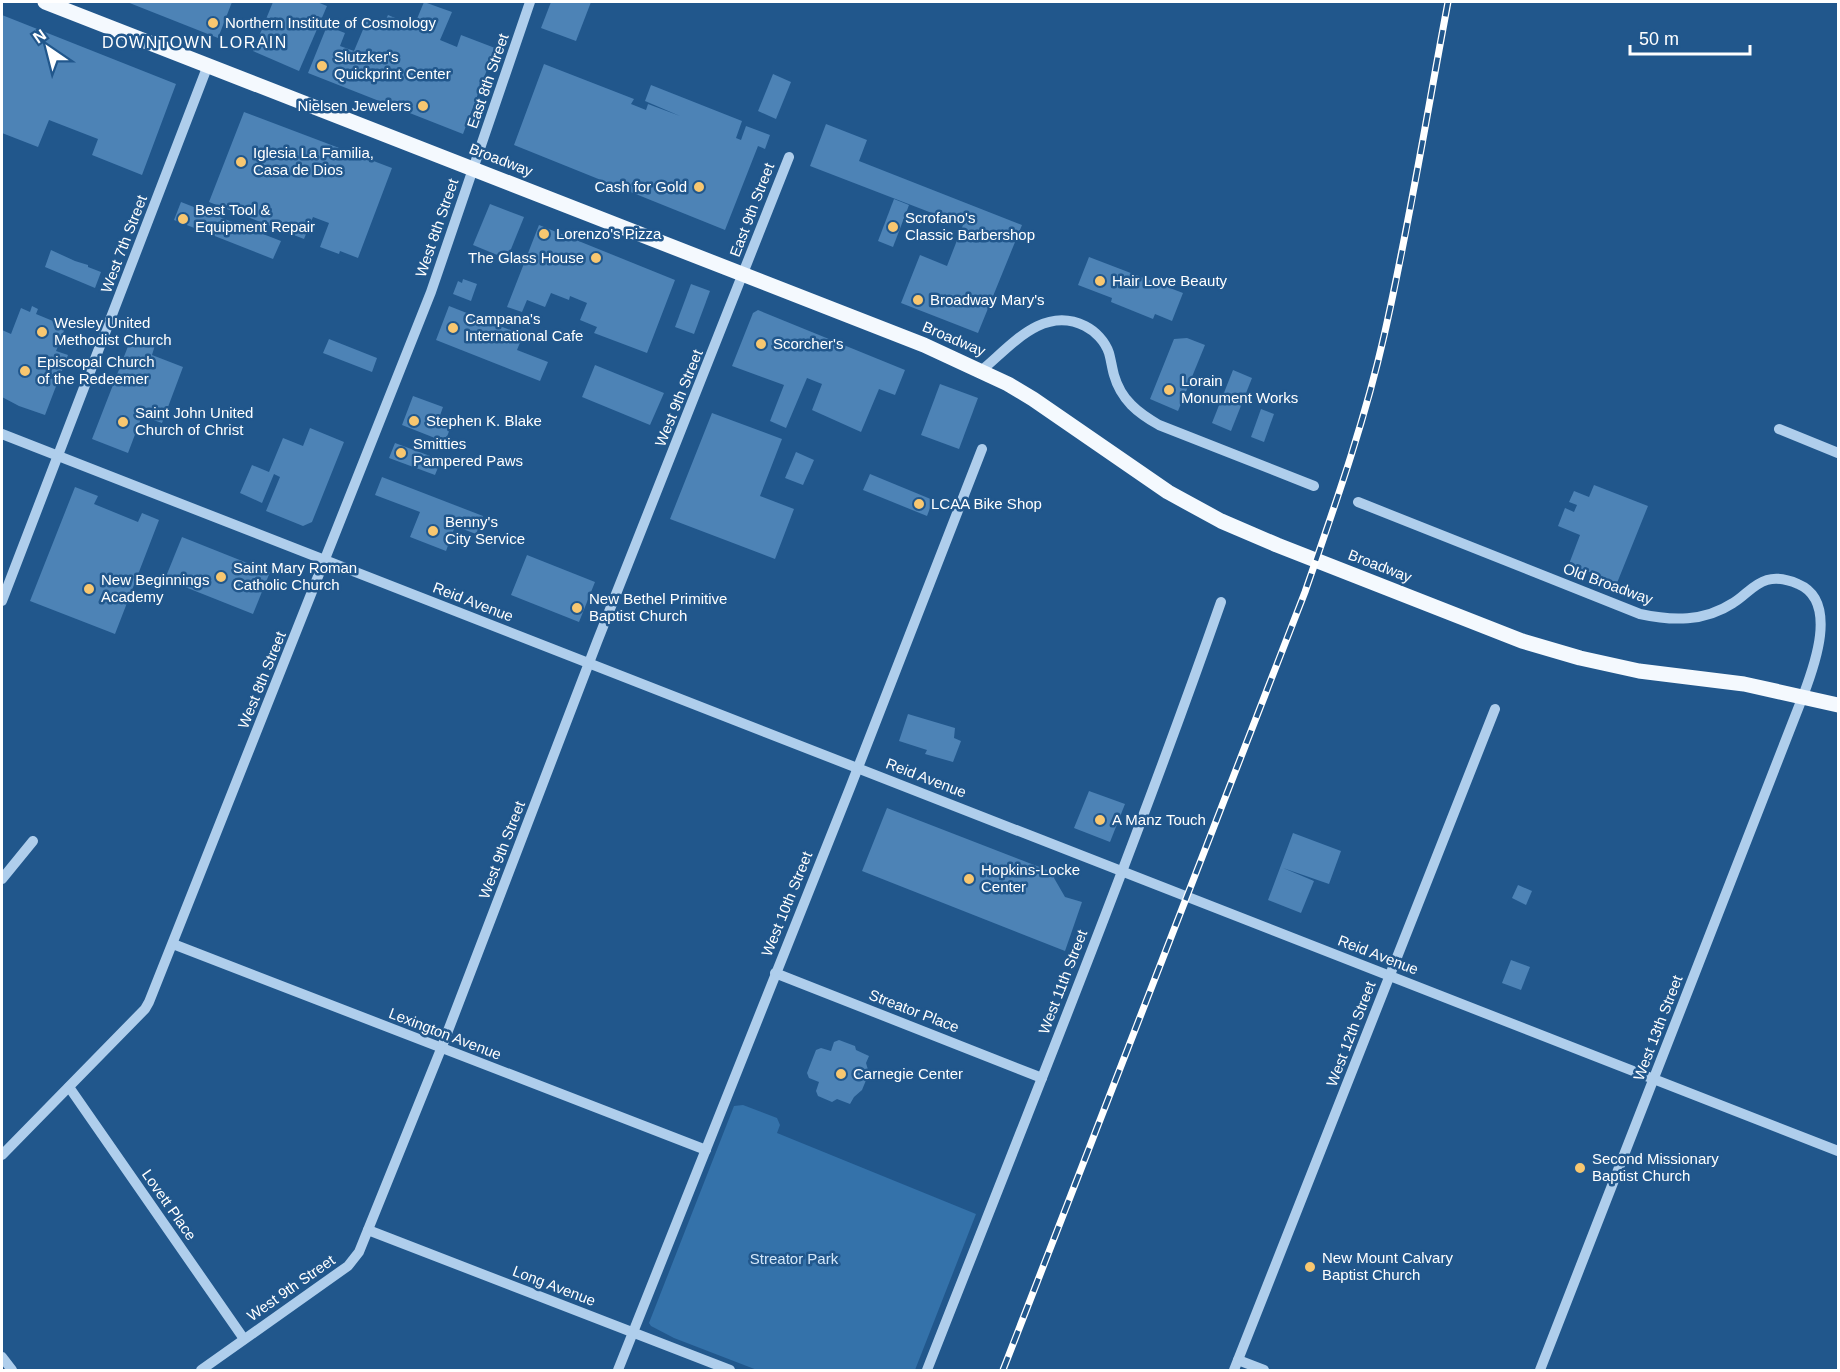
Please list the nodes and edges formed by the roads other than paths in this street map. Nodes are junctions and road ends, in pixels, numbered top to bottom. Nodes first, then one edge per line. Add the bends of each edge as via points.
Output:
1 (45, 2) edge
2 (530, 2) edge
3 (208, 65) junction
4 (789, 157) dead end
5 (474, 169) junction
6 (743, 274) junction
7 (982, 370) junction
8 (1779, 429) dead end
9 (2, 434) edge
10 (982, 449) dead end
11 (1839, 453) edge
12 (58, 456) junction
13 (1314, 486) dead end
14 (1358, 502) dead end
15 (326, 561) junction
16 (2, 601) edge
17 (1221, 602) dead end
18 (589, 664) junction
19 (1803, 696) junction
20 (1839, 705) edge
21 (1495, 709) dead end
22 (858, 768) junction
23 (33, 841) dead end
24 (1123, 871) junction
25 (2, 879) edge
26 (172, 944) junction
27 (775, 973) junction
28 (1390, 975) junction
29 (441, 1048) junction
30 (1042, 1078) junction
31 (1654, 1079) junction
32 (69, 1088) junction
33 (706, 1150) junction
34 (1839, 1151) edge
35 (2, 1155) edge
36 (368, 1230) junction
37 (633, 1332) junction
38 (244, 1339) junction
39 (2, 1357) edge
40 (1236, 1365) edge
41 (12, 1371) edge
42 (201, 1371) edge
43 (618, 1371) edge
44 (730, 1371) edge
45 (927, 1371) edge
46 (1264, 1371) edge
47 (1540, 1371) edge

1 - 3 main road, Broadway
2 - 5 street, East 8th Street
3 - 5 main road, Broadway
3 - 12 street, West 7th Street
4 - 6 street, East 9th Street
5 - 6 main road, Broadway
5 - 15 street, West 8th Street via 431,292
6 - 7 main road, Broadway
6 - 18 street, West 9th Street
7 - 13 street via 1037,325 1063,319 1076,322 1099,336 1108,351 1119,389 1141,415
7 - 19 main road, Broadway via 1033,399 1168,492 1269,542 1497,632 1580,658
8 - 11 street
9 - 12 street, Reid Avenue
10 - 22 street, West 10th Street
12 - 15 street, Reid Avenue
12 - 16 street, West 7th Street
14 - 19 street, Old Broadway via 1640,614 1659,618 1688,619 1712,613 1765,580 1786,580 1806,587 1815,597 1821,622 1813,669
15 - 18 street, Reid Avenue
15 - 26 street, West 8th Street
17 - 24 street, West 11th Street
18 - 22 street, Reid Avenue
18 - 29 street, West 9th Street
19 - 20 main road, Broadway
19 - 31 street, West 13th Street
21 - 28 street, West 12th Street
22 - 24 street, Reid Avenue
22 - 27 street, West 10th Street
23 - 25 street
24 - 28 street, Reid Avenue
24 - 30 street, West 11th Street
26 - 29 street, Lexington Avenue
26 - 32 street, West 8th Street via 145,1009
27 - 30 street, Streator Place
27 - 33 street, West 10th Street
28 - 31 street, Reid Avenue
28 - 40 street, West 12th Street
29 - 33 street, Lexington Avenue
29 - 36 street, West 9th Street
30 - 45 street, West 11th Street
31 - 34 street, Reid Avenue
31 - 47 street, West 13th Street
32 - 35 street, West 8th Street
32 - 38 street, Lovett Place
33 - 37 street, West 10th Street
36 - 37 street, Long Avenue
36 - 38 street, West 9th Street via 360,1252 348,1266
37 - 43 street, West 10th Street
37 - 44 street, Long Avenue
38 - 42 street, West 9th Street
39 - 41 street
40 - 46 street

